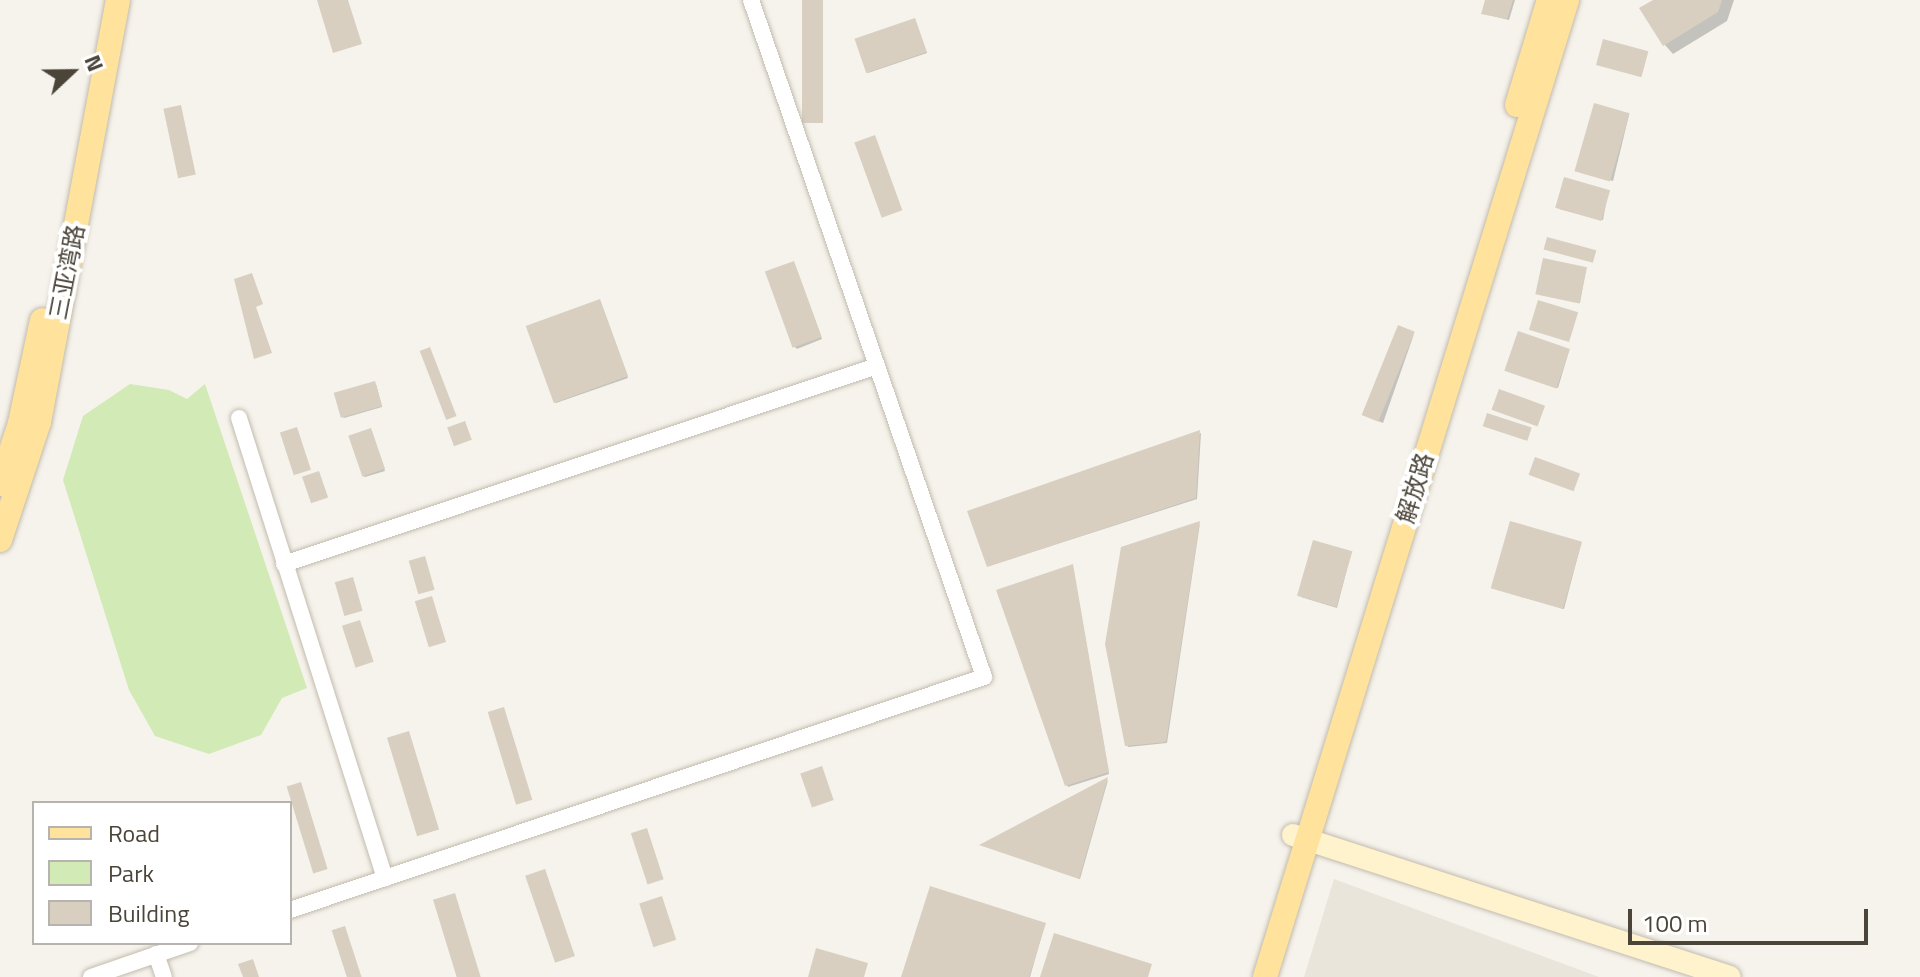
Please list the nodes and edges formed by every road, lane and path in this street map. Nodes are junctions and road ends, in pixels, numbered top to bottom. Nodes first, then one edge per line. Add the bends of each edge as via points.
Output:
1 (104, 0) edge
2 (118, 0) edge
3 (751, 0) edge
4 (1549, 0) edge
5 (1567, 0) edge
6 (877, 366) junction
7 (239, 418) dead end
8 (0, 484) edge
9 (0, 540) edge
10 (284, 564) junction
11 (1300, 837) junction
12 (385, 878) junction
13 (292, 909) edge
14 (184, 945) edge
15 (156, 954) junction
16 (91, 977) edge
17 (164, 977) edge
18 (1251, 977) edge
19 (1265, 977) edge
20 (1730, 977) edge

1 - 8 main road, 三亚湾路 via 23,408
2 - 9 main road, 三亚湾路 via 39,422
3 - 6 street
4 - 11 main road
5 - 11 main road, 解放路
6 - 10 street
6 - 12 street via 984,677
7 - 10 street
10 - 12 street
11 - 18 main road
11 - 19 main road, 解放路
11 - 20 street
12 - 13 street
14 - 15 street
15 - 16 street
15 - 17 street

